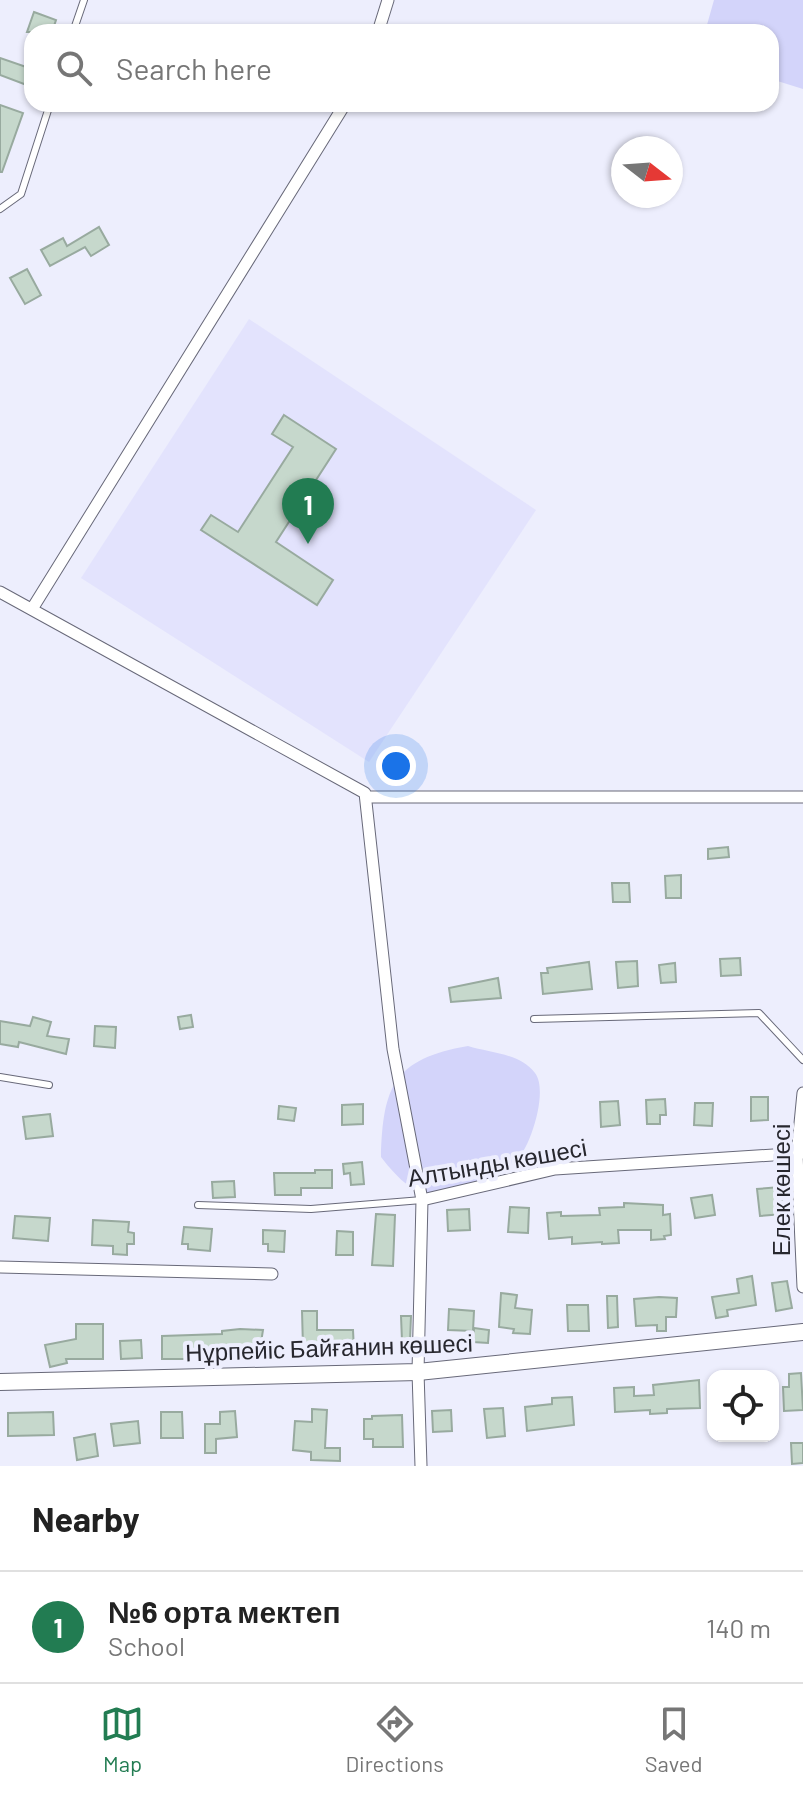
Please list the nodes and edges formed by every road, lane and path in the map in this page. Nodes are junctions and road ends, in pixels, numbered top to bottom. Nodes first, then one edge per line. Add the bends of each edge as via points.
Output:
1 (84, 0) edge
2 (388, 0) edge
3 (76, 24) edge
4 (380, 24) edge
5 (47, 112) edge
6 (340, 112) edge
7 (0, 209) edge
8 (0, 592) edge
9 (32, 609) junction
10 (366, 797) junction
11 (803, 797) edge
12 (534, 1019) dead end
13 (803, 1060) edge
14 (0, 1077) edge
15 (49, 1085) dead end
16 (803, 1093) edge
17 (800, 1153) edge
18 (422, 1200) junction
19 (198, 1205) dead end
20 (0, 1267) edge
21 (272, 1274) dead end
22 (803, 1287) edge
23 (803, 1332) edge
24 (418, 1372) junction
25 (0, 1382) edge
26 (421, 1466) edge

1 - 3 lane
2 - 4 street
5 - 7 lane via 21,194
6 - 9 street
8 - 9 street
9 - 10 street
10 - 11 street
10 - 18 street via 393,1049
12 - 13 lane via 759,1013
14 - 15 lane
16 - 17 street, Елек көшесі
17 - 18 street, Алтынды көшесі via 555,1169
17 - 22 street, Елек көшесі
18 - 19 lane, Алтынды көшесі via 311,1209
18 - 24 street
20 - 21 street
23 - 24 street, Нұрпейіс Байғанин көшесі
24 - 25 street, Нұрпейіс Байғанин көшесі
24 - 26 street

